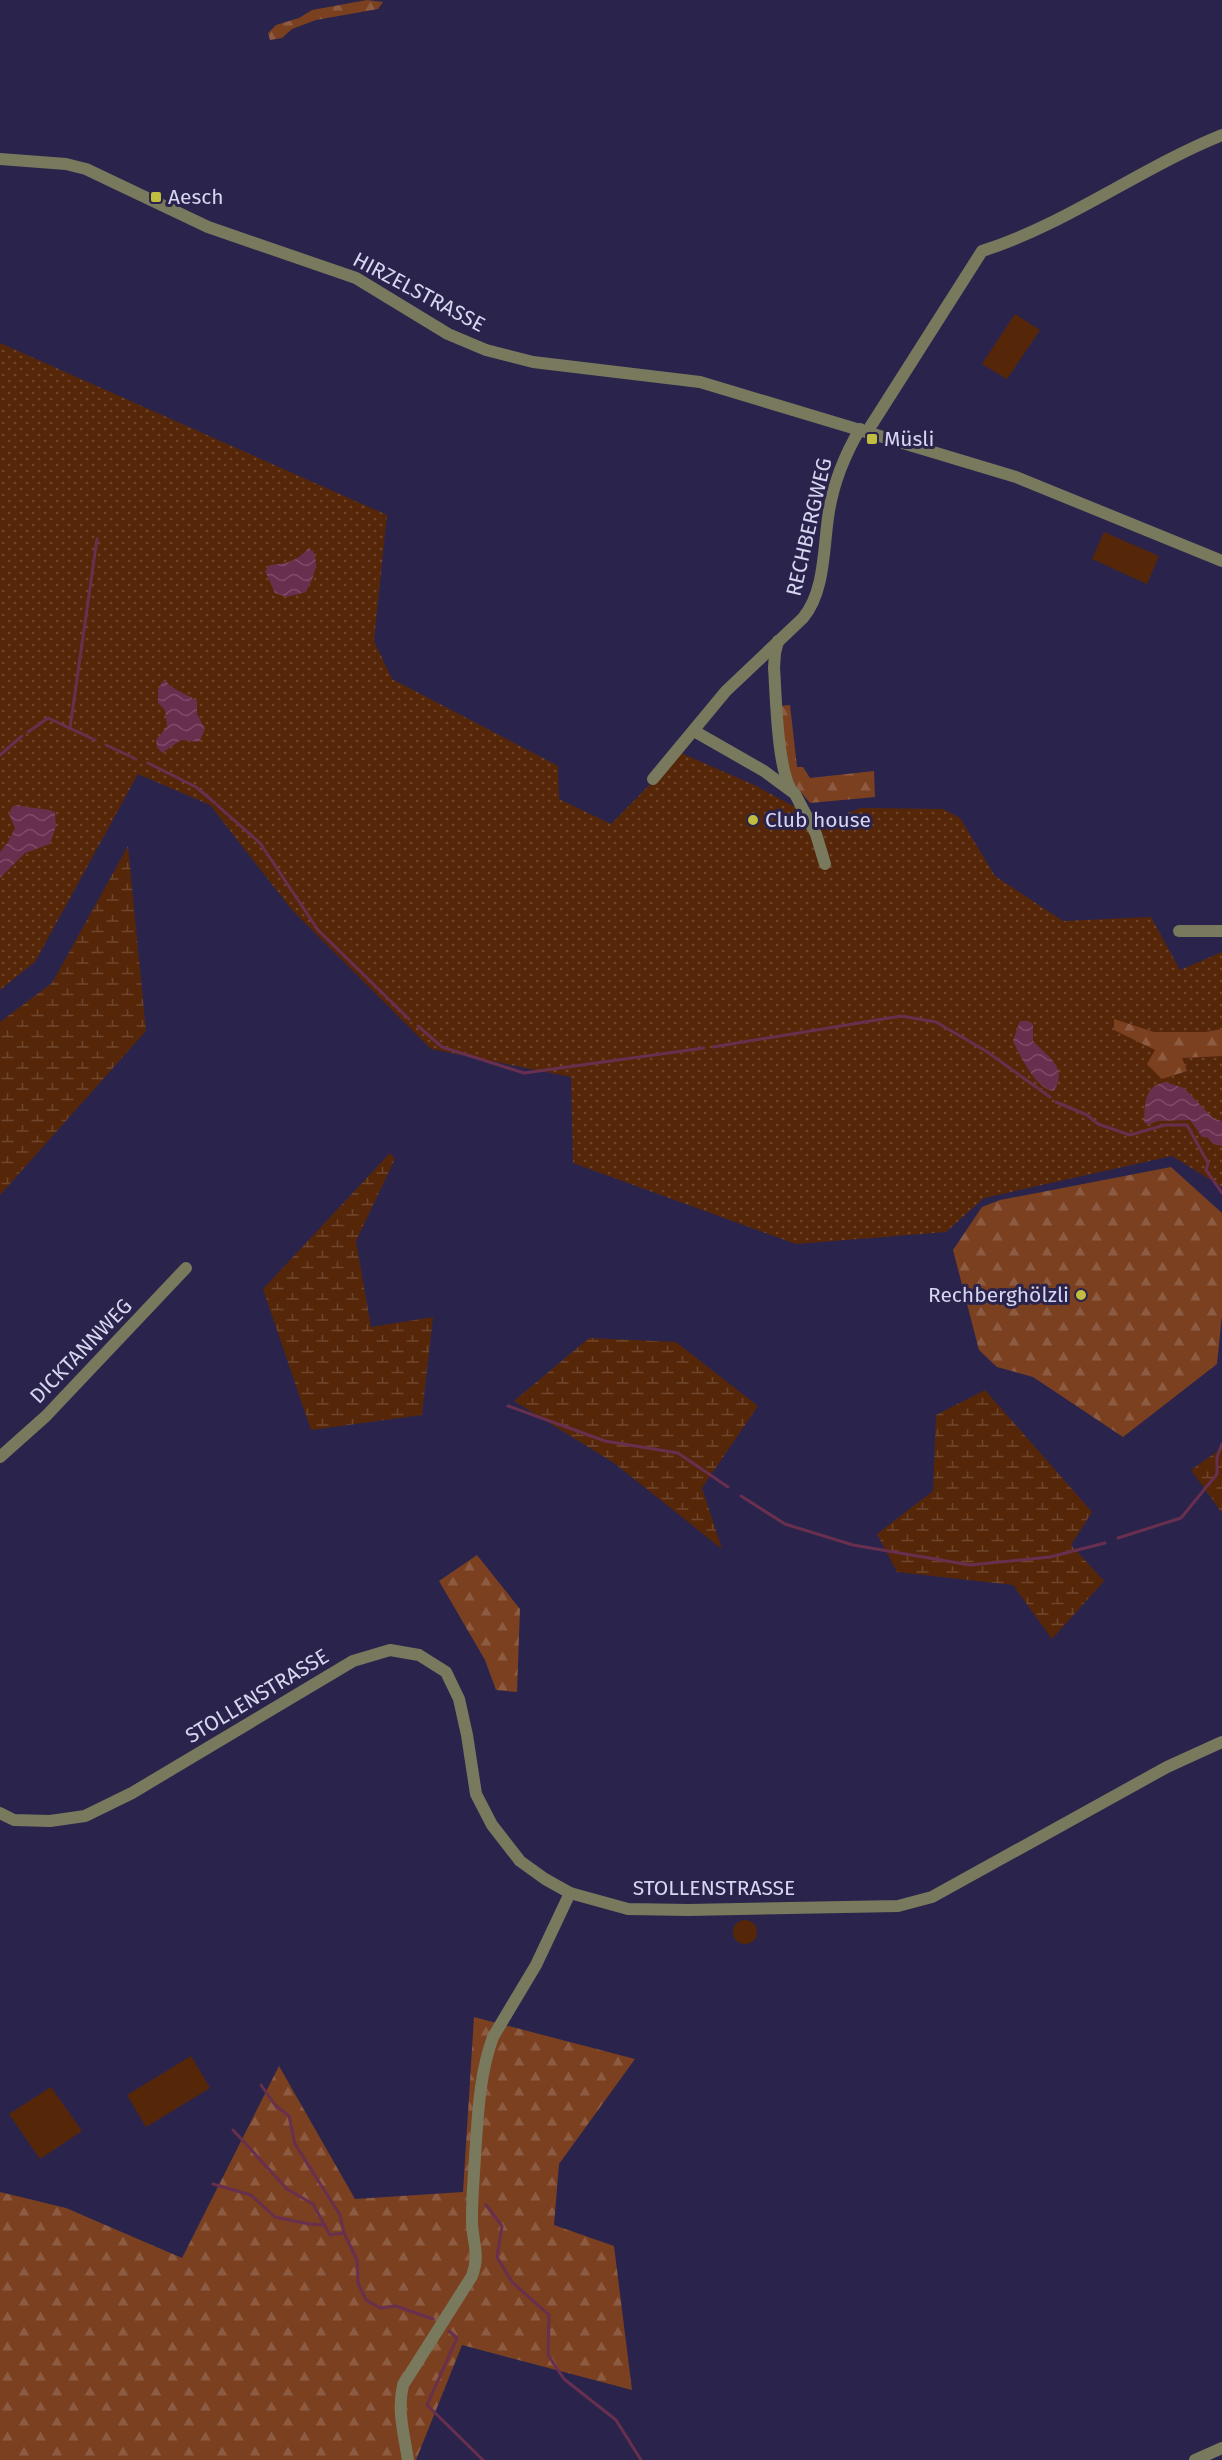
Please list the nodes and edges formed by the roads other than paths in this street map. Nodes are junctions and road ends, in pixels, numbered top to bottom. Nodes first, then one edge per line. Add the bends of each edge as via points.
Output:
1 (1222, 135) edge
2 (0, 159) edge
3 (864, 430) junction
4 (1222, 561) edge
5 (779, 640) junction
6 (694, 731) junction
7 (652, 779) dead end
8 (791, 791) junction
9 (825, 864) dead end
10 (1179, 931) dead end
11 (1222, 931) edge
12 (186, 1268) dead end
13 (0, 1456) edge
14 (1222, 1742) edge
15 (0, 1813) edge
16 (570, 1893) junction
17 (1222, 2448) edge
18 (408, 2460) edge
19 (1195, 2460) edge

1 - 3 street, RECHBERGWEG via 1188,149 1070,213 982,251
2 - 3 street, HIRZELSTRASSE via 86,168 208,227 356,278 448,334 486,350 533,362 700,382
3 - 4 street, HIRZELSTRASSE via 1026,480
3 - 5 street, RECHBERGWEG via 839,469 813,606
5 - 6 street, RECHBERGWEG via 726,691
5 - 8 street via 774,668 782,767
6 - 7 street, RECHBERGWEG
6 - 8 street
8 - 9 street via 816,834
10 - 11 street
12 - 13 street, DICKTANNWEG via 46,1416
14 - 16 street, STOLLENSTRASSE via 1167,1767 932,1897 914,1903 628,1909
15 - 16 street, STOLLENSTRASSE via 26,1821 85,1816 132,1793 353,1661 390,1650 419,1655 446,1672 459,1699 476,1794 492,1825 520,1861
16 - 18 street via 488,2052 478,2112 472,2199 477,2262 403,2385 399,2401
17 - 19 street

